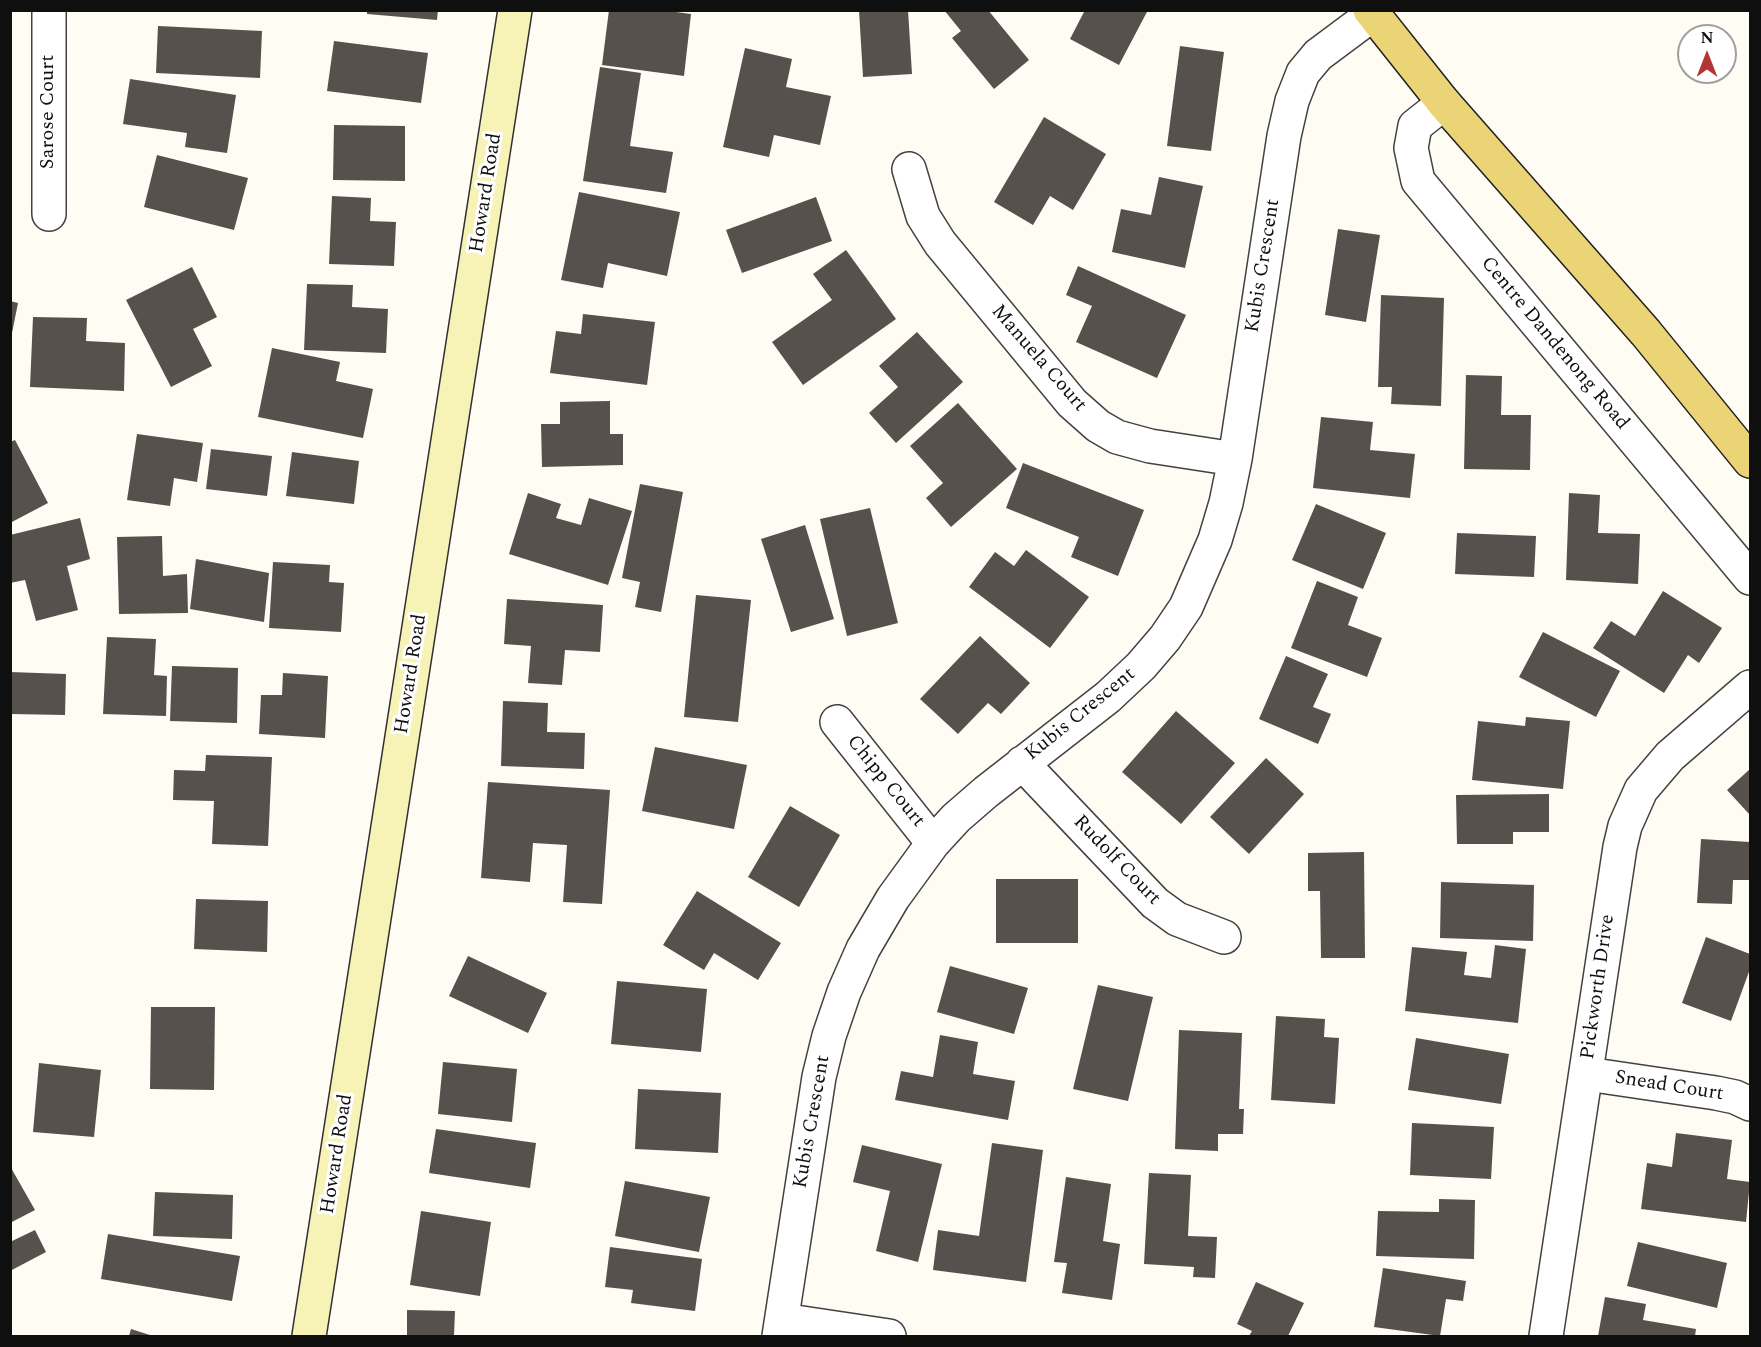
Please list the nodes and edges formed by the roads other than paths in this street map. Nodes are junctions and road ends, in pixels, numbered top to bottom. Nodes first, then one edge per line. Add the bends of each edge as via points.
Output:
1 (49, 10) edge
2 (515, 10) edge
3 (1372, 12) edge
4 (1444, 103) junction
5 (909, 169) dead end
6 (50, 214) dead end
7 (1235, 459) junction
8 (1750, 461) edge
9 (1750, 578) edge
10 (1750, 687) edge
11 (837, 722) dead end
12 (1022, 763) junction
13 (933, 843) junction
14 (1224, 937) dead end
15 (1587, 1074) junction
16 (1750, 1104) edge
17 (780, 1328) edge
18 (309, 1336) edge
19 (889, 1336) edge
20 (1546, 1336) edge

1 - 6 street, Sarose Court
2 - 18 main road, Howard Road
3 - 4 main road
3 - 7 street, Kubis Crescent via 1318,55 1303,73 1292,101
4 - 8 main road via 1646,333
4 - 9 street, Centre Dandenong Road via 1414,126 1411,148 1418,181
5 - 7 street, Manuela Court via 923,216 940,243 1072,403 1117,437
7 - 12 street, Kubis Crescent via 1215,540 1186,607 1165,638 1108,697
10 - 15 street, Pickworth Drive via 1670,756 1631,808 1620,847
11 - 13 street, Chipp Court
12 - 13 street, Kubis Crescent via 956,818
12 - 14 street, Rudolf Court via 1155,903 1177,919
13 - 17 street, Kubis Crescent via 892,898 863,950 829,1036 813,1113
15 - 16 street, Snead Court via 1716,1093
15 - 20 street, Pickworth Drive
17 - 19 street

